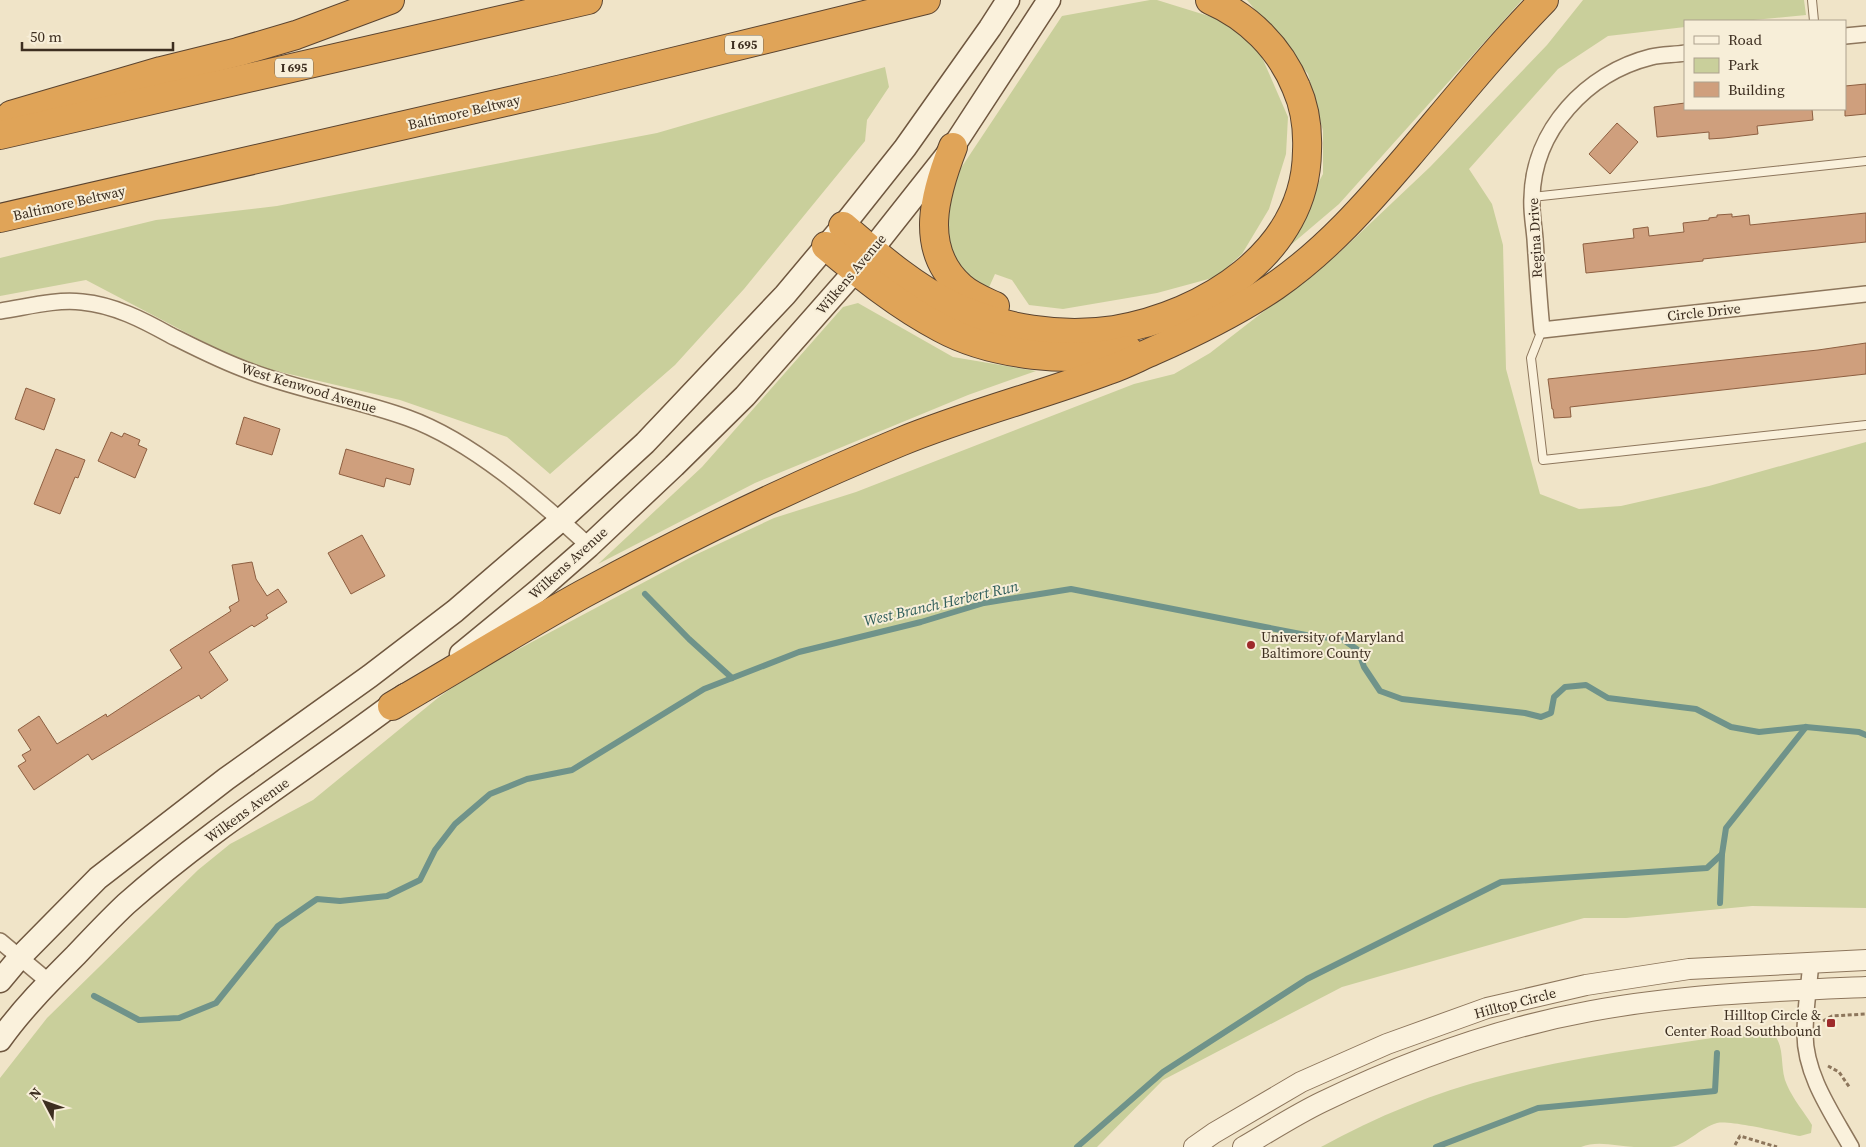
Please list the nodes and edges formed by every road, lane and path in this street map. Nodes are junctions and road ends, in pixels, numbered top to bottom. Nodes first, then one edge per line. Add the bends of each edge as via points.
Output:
1 (390, 0) edge
2 (588, 0) edge
3 (926, 0) edge
4 (1008, 0) edge
5 (1049, 0) edge
6 (1210, 0) edge
7 (1544, 0) edge
8 (1812, 0) edge
9 (1814, 20) edge
10 (1866, 34) edge
11 (1846, 36) edge
12 (1684, 54) edge
13 (0, 118) edge
14 (0, 135) edge
15 (953, 147) junction
16 (1866, 160) edge
17 (1532, 197) junction
18 (0, 218) edge
19 (843, 226) junction
20 (826, 246) junction
21 (864, 261) junction
22 (1866, 294) edge
23 (0, 311) edge
24 (1193, 319) junction
25 (1542, 330) junction
26 (1866, 425) edge
27 (561, 520) junction
28 (589, 546) junction
29 (392, 706) junction
30 (0, 941) edge
31 (20, 957) junction
32 (1866, 960) edge
33 (1811, 962) junction
34 (0, 981) edge
35 (49, 982) junction
36 (1866, 988) edge
37 (1809, 990) junction
38 (1866, 1014) edge
39 (1819, 1027) dead end
40 (0, 1040) edge
41 (1825, 1064) dead end
42 (1850, 1088) dead end
43 (1735, 1145) dead end
44 (1194, 1147) edge
45 (1243, 1147) edge
46 (1777, 1147) edge
47 (1850, 1147) edge

1 - 13 highway via 271,42
2 - 14 highway, I 695
3 - 18 highway, Baltimore Beltway / I 695 via 562,89
4 - 19 main road via 905,148
5 - 15 main road, Wilkens Avenue
6 - 24 highway via 1248,22 1271,45 1289,70 1302,100 1308,134 1307,163 1300,197 1285,229 1269,251 1225,287
7 - 24 highway via 1376,195 1313,258 1239,309
8 - 9 lane
10 - 11 street
12 - 17 street, Regina Drive via 1652,57 1616,70 1586,90 1567,108 1548,136 1538,163
15 - 21 main road, Wilkens Avenue
15 - 24 highway via 940,180 934,228 942,261 962,288 996,306 1032,314 1067,318
16 - 17 lane
17 - 25 street, Regina Drive
19 - 20 main road
19 - 21 highway
20 - 21 highway
20 - 27 main road via 645,443
21 - 24 highway via 903,306 943,329 986,345 1029,354 1070,358 1116,353
21 - 28 main road, Wilkens Avenue via 745,396
22 - 25 street, Circle Drive
23 - 27 street, West Kenwood Avenue via 82,302 115,309 249,371 409,418 469,449
24 - 29 highway via 1110,370 904,440 744,510 580,596
25 - 26 lane via 1531,358 1543,460
27 - 28 street, West Kenwood Avenue
27 - 31 main road via 454,611 226,779 106,873
28 - 29 main road, Wilkens Avenue via 479,640
29 - 35 main road, Wilkens Avenue via 179,861 126,905
30 - 31 street
31 - 34 main road
31 - 35 street
32 - 33 street, Hilltop Circle
33 - 37 street
33 - 44 street, Hilltop Circle via 1689,969 1586,984 1487,1008 1387,1044 1301,1082
35 - 40 main road, Wilkens Avenue
36 - 37 street, Hilltop Circle
37 - 45 street, Hilltop Circle via 1693,996 1590,1011 1499,1032 1396,1068 1320,1103
37 - 47 street via 1805,1036 1809,1059 1816,1082
38 - 39 path via 1832,1016
41 - 42 path via 1839,1072
43 - 46 path via 1740,1136

